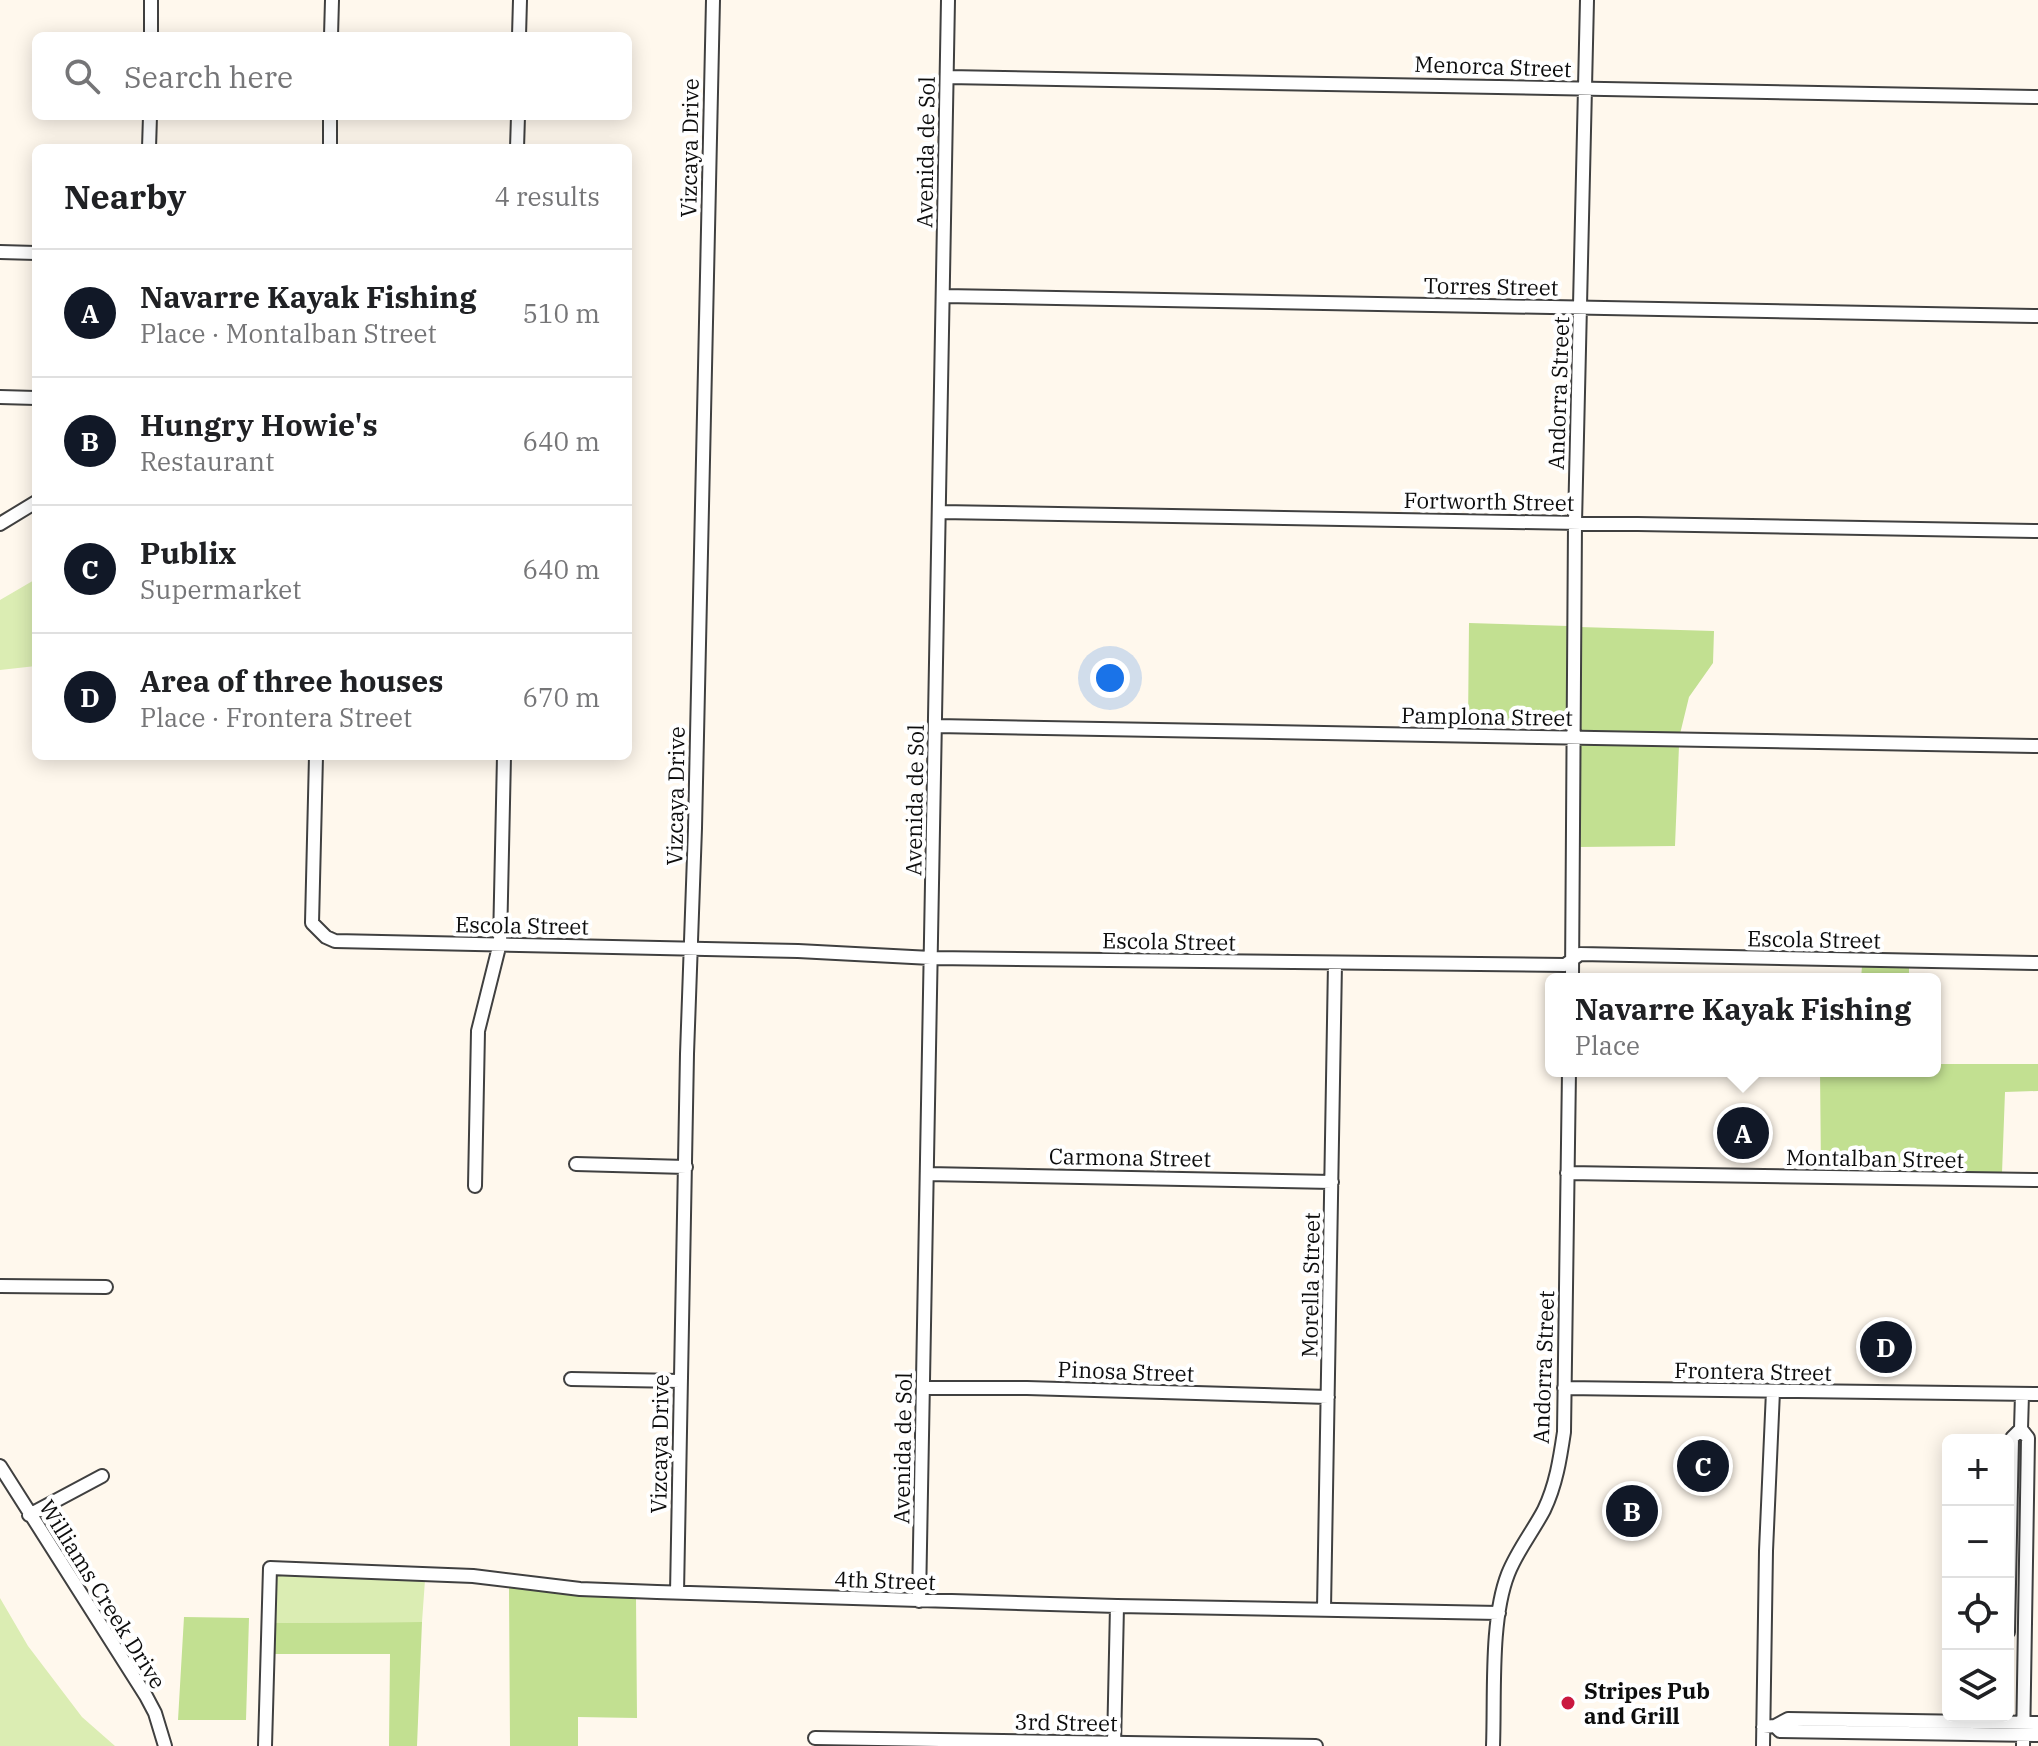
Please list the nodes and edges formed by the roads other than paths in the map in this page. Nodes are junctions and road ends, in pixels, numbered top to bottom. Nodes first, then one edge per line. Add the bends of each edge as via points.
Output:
1 (151, 0) edge
2 (332, 0) edge
3 (520, 0) edge
4 (713, 0) edge
5 (948, 0) edge
6 (1587, 0) edge
7 (151, 32) edge
8 (331, 32) edge
9 (519, 32) edge
10 (947, 77) junction
11 (1585, 89) junction
12 (2038, 97) edge
13 (150, 120) edge
14 (330, 120) edge
15 (518, 120) edge
16 (149, 144) edge
17 (330, 144) edge
18 (517, 144) edge
19 (0, 252) edge
20 (32, 253) edge
21 (943, 296) junction
22 (1581, 308) junction
23 (2038, 316) edge
24 (0, 397) edge
25 (32, 398) edge
26 (32, 504) edge
27 (940, 512) junction
28 (1575, 523) junction
29 (0, 524) edge
30 (2038, 531) edge
31 (936, 726) junction
32 (1573, 738) junction
33 (2038, 746) edge
34 (316, 760) edge
35 (504, 760) edge
36 (500, 943) junction
37 (691, 949) junction
38 (931, 958) junction
39 (1572, 960) junction
40 (1335, 963) junction
41 (2038, 963) edge
42 (1572, 973) edge
43 (1569, 1077) edge
44 (576, 1164) dead end
45 (686, 1167) junction
46 (1567, 1173) junction
47 (927, 1174) junction
48 (2038, 1180) edge
49 (1332, 1182) junction
50 (475, 1186) dead end
51 (0, 1286) edge
52 (106, 1287) dead end
53 (571, 1379) dead end
54 (680, 1381) junction
55 (923, 1388) junction
56 (1564, 1388) junction
57 (1773, 1391) junction
58 (2022, 1394) junction
59 (2038, 1394) edge
60 (1328, 1397) junction
61 (2021, 1429) junction
62 (0, 1466) edge
63 (102, 1476) dead end
64 (2010, 1506) edge
65 (29, 1515) junction
66 (2032, 1553) edge
67 (677, 1593) junction
68 (919, 1601) junction
69 (1117, 1606) junction
70 (1324, 1609) junction
71 (1499, 1613) junction
72 (2038, 1723) edge
73 (1769, 1726) junction
74 (2006, 1729) edge
75 (2023, 1734) edge
76 (2038, 1735) edge
77 (815, 1738) dead end
78 (1114, 1744) edge
79 (165, 1746) edge
80 (265, 1746) edge
81 (1316, 1746) edge
82 (1493, 1746) edge
83 (1763, 1746) edge

1 - 7 street
2 - 8 street
3 - 9 street
4 - 37 street, Vizcaya Drive
5 - 10 street, Avenida de Sol
6 - 11 street, Andorra Street
10 - 11 street, Menorca Street
10 - 21 street, Avenida de Sol
11 - 12 street, Menorca Street
11 - 22 street, Andorra Street
13 - 16 street
14 - 17 street
15 - 18 street
19 - 20 street
21 - 22 street, Torres Street
21 - 27 street, Avenida de Sol
22 - 23 street, Torres Street
22 - 28 street, Andorra Street
24 - 25 street
26 - 29 street
27 - 28 street, Fortworth Street
27 - 31 street, Avenida de Sol
28 - 30 street, Fortworth Street
28 - 32 street, Andorra Street
31 - 32 street, Pamplona Street
31 - 38 street, Avenida de Sol
32 - 33 street, Pamplona Street
32 - 39 street, Andorra Street
34 - 36 street, Escola Street via 312,923 326,937
35 - 36 street
36 - 37 street, Escola Street
36 - 50 street via 478,1031
37 - 38 street, Escola Street
37 - 45 street, Vizcaya Drive
38 - 40 street, Escola Street
38 - 47 street, Avenida de Sol
39 - 40 street, Escola Street via 1565,965
39 - 41 street, Escola Street via 1580,954
39 - 42 street, Andorra Street
40 - 49 street, Morella Street
43 - 46 street, Andorra Street
44 - 45 street
45 - 54 street, Vizcaya Drive
46 - 48 street, Montalban Street
46 - 56 street, Andorra Street
47 - 49 street, Carmona Street
47 - 55 street, Avenida de Sol
49 - 60 street, Morella Street
51 - 52 street
53 - 54 street
54 - 67 street, Vizcaya Drive
55 - 60 street, Pinosa Street
55 - 68 street, Avenida de Sol
56 - 57 street, Frontera Street
56 - 71 street, Andorra Street via 1564,1432 1554,1483 1508,1575
57 - 58 street, Frontera Street
57 - 73 street via 1766,1551
58 - 59 street, Frontera Street
58 - 61 street
60 - 70 street, Morella Street
61 - 64 street via 2012,1438
61 - 66 street via 2028,1438
62 - 65 street, Williams Creek Drive
63 - 65 street
65 - 79 street, Williams Creek Drive via 146,1696
66 - 75 street
67 - 68 street, 4th Street
67 - 80 street, 4th Street via 580,1589 473,1576 270,1568
68 - 69 street, 4th Street
69 - 70 street, 4th Street
69 - 78 street
70 - 71 street, 4th Street
71 - 82 street, Andorra Street
72 - 75 street
73 - 74 street via 1788,1719
73 - 83 street
74 - 75 street
75 - 76 street
77 - 78 street, 3rd Street
78 - 81 street, 3rd Street

